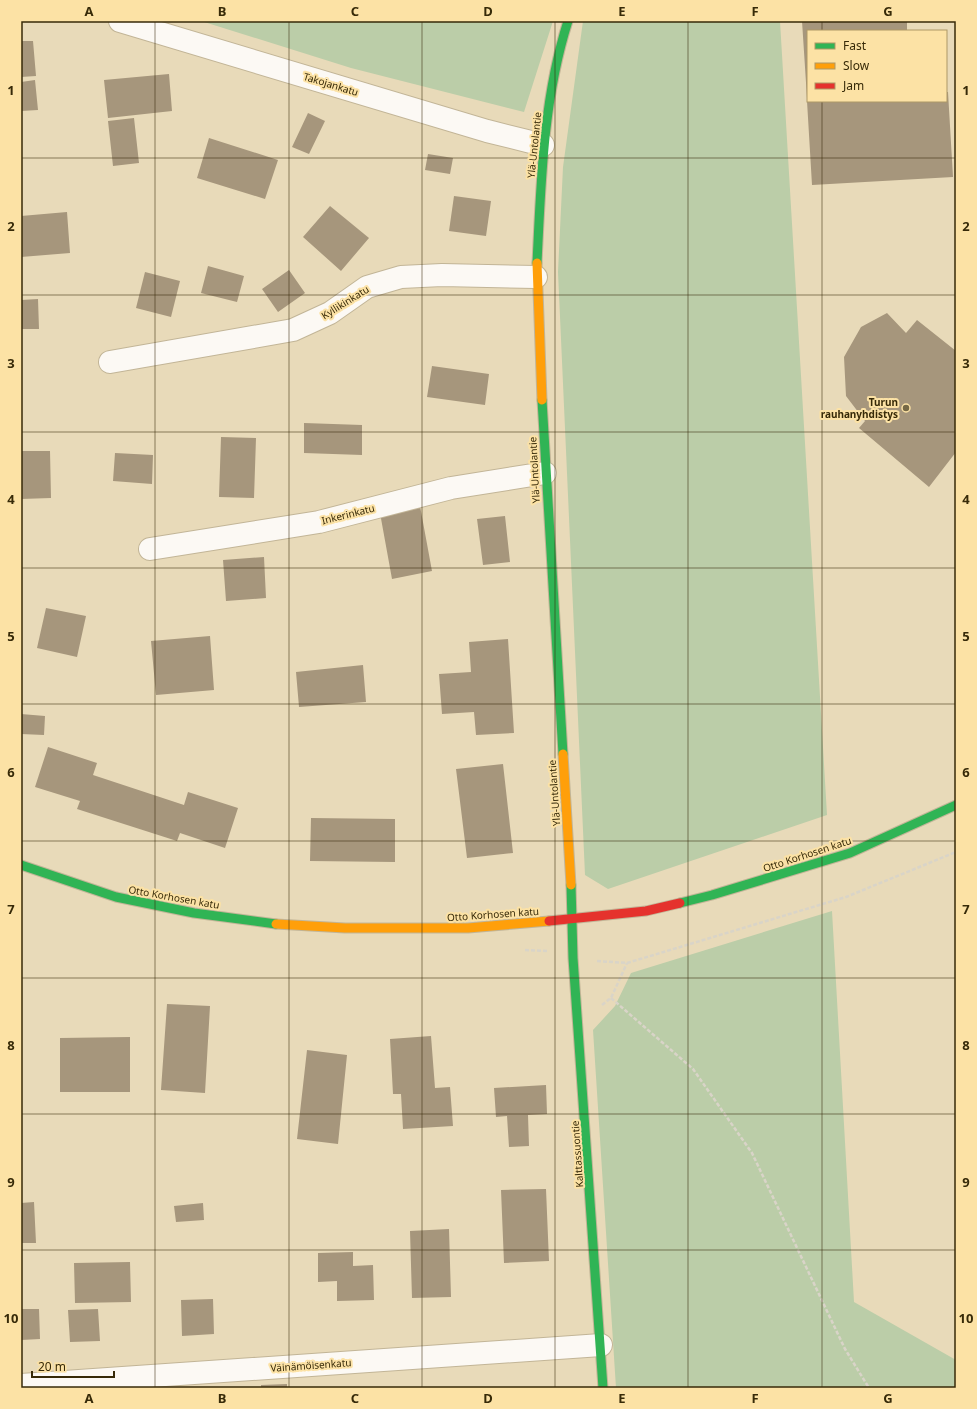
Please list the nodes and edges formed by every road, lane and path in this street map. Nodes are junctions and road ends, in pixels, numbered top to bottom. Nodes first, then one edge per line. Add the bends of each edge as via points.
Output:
1 (120, 21) edge
2 (568, 21) edge
3 (543, 145) junction
4 (536, 277) junction
5 (110, 362) dead end
6 (545, 473) junction
7 (150, 549) dead end
8 (956, 805) edge
9 (21, 865) edge
10 (573, 919) junction
11 (627, 963) dead end
12 (611, 998) junction
13 (579, 1024) junction
14 (601, 1345) junction
15 (21, 1385) edge
16 (603, 1388) edge
17 (869, 1388) edge

1 - 3 street, Takojankatu via 488,131
2 - 3 street, Ylä-Untolantie via 560,46
3 - 4 street, Ylä-Untolantie
4 - 5 street, Kyllikinkatu via 442,275 401,278 367,286 330,313 293,330
4 - 6 street, Ylä-Untolantie
6 - 7 street, Inkerinkatu via 451,488 319,522
6 - 10 street, Ylä-Untolantie
8 - 10 street, Otto Korhosen katu via 850,853 712,896 646,910
9 - 10 street, Otto Korhosen katu via 116,898 194,913 264,922 420,930
10 - 13 street, Kalttassuontie via 573,958
11 - 12 path
12 - 13 path
12 - 17 path via 693,1069 752,1153 845,1349
13 - 14 street, Kalttassuontie
14 - 15 street, Väinämöisenkatu
14 - 16 street, Kalttassuontie

